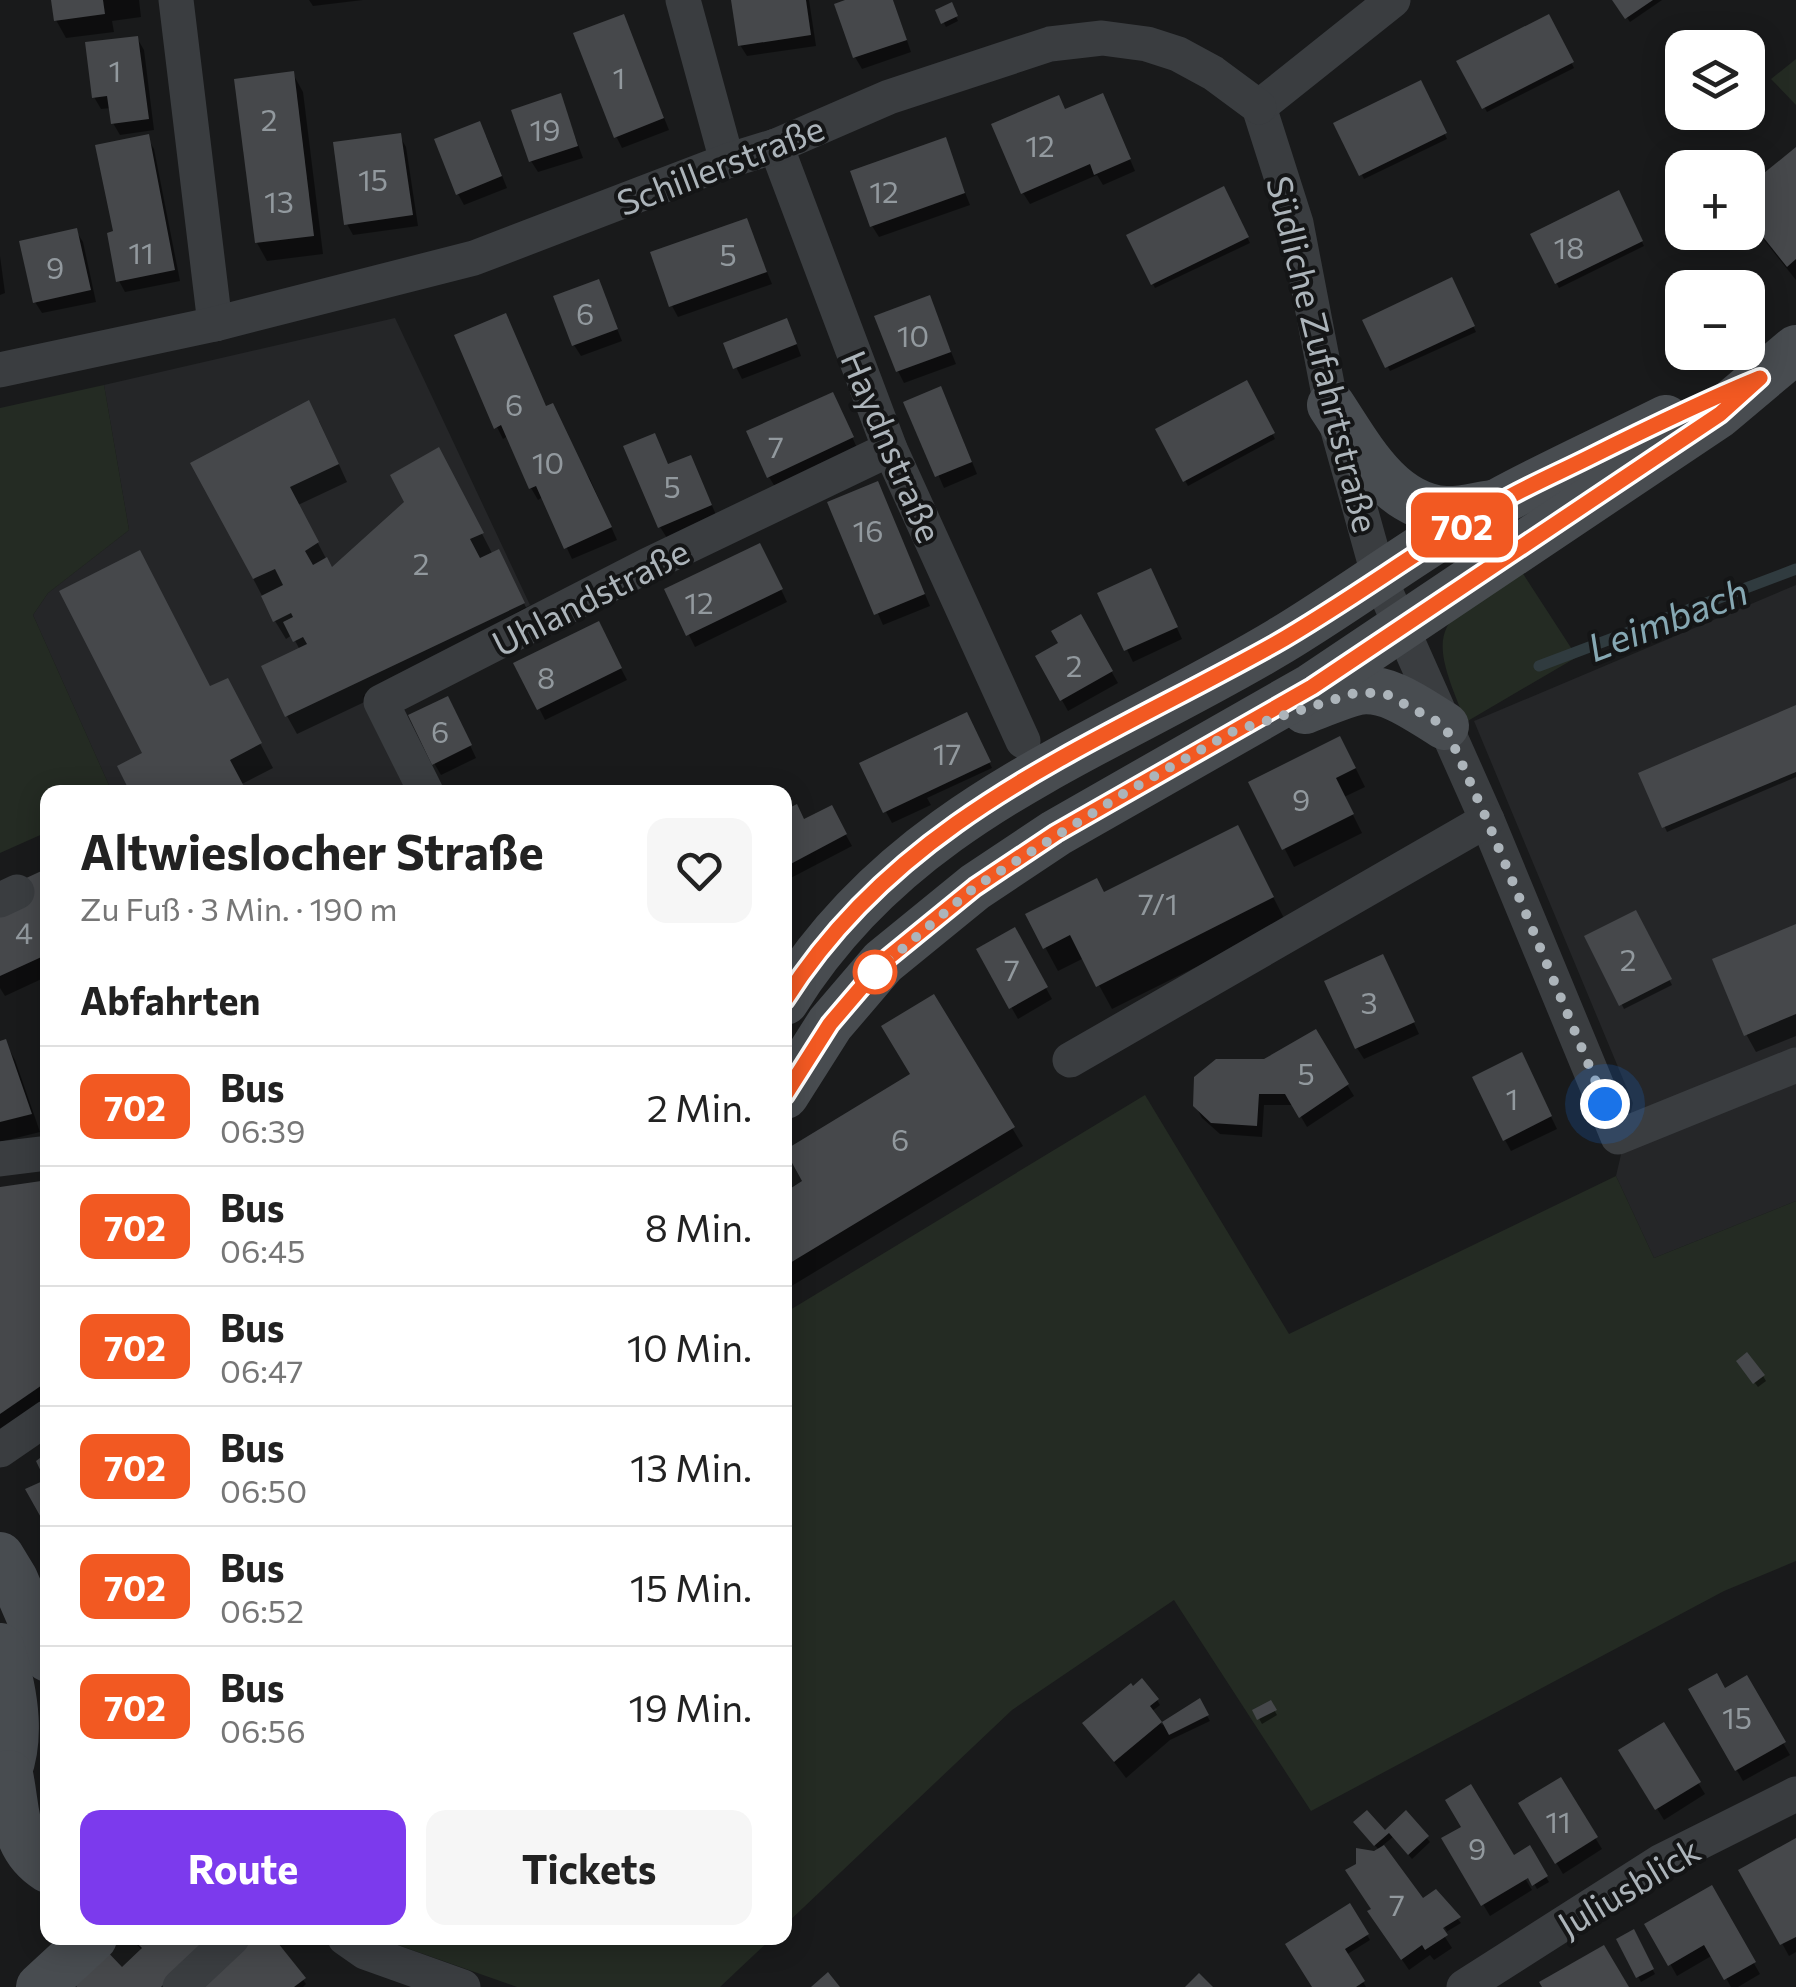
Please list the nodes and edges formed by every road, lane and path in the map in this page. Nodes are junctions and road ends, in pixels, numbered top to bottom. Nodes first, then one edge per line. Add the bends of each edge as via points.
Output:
1 (176, 0) edge
2 (683, 0) edge
3 (1385, 2) edge
4 (1260, 107) junction
5 (776, 146) junction
6 (726, 161) junction
7 (215, 324) junction
8 (1796, 349) edge
9 (0, 370) edge
10 (1760, 378) junction
11 (1332, 406) junction
12 (890, 448) junction
13 (1496, 504) junction
14 (1379, 577) junction
15 (1401, 628) junction
16 (1445, 726) junction
17 (1234, 731) junction
18 (1023, 742) dead end
19 (422, 785) edge
20 (1487, 820) junction
21 (792, 990) edge
22 (1070, 1060) dead end
23 (1796, 1065) edge
24 (792, 1084) edge
25 (40, 1154) edge
26 (0, 1159) edge
27 (40, 1422) edge
28 (0, 1450) edge
29 (0, 1556) edge
30 (40, 1641) edge
31 (0, 1647) edge
32 (40, 1667) edge
33 (14, 1712) junction
34 (1796, 1794) edge
35 (15, 1803) edge
36 (40, 1864) edge
37 (85, 1945) edge
38 (225, 1945) edge
39 (355, 1945) edge
40 (40, 1987) edge
41 (180, 1987) edge
42 (463, 1987) edge
43 (1464, 1987) edge

1 - 7 street
2 - 6 street
3 - 4 street
4 - 5 street, Schillerstraße via 1178,54 1124,39 1084,39 889,97
4 - 11 street, Südliche Zufahrtstraße via 1296,223
5 - 6 street, Schillerstraße
5 - 12 street, Haydnstraße
6 - 7 street, Schillerstraße via 474,258
7 - 9 street, Schillerstraße
8 - 10 main road
10 - 13 main road
10 - 15 main road via 1720,414
11 - 13 main road via 1366,456 1408,499 1447,510
11 - 14 street, Südliche Zufahrtstraße
12 - 18 street, Haydnstraße
12 - 19 street, Uhlandstraße via 381,702
13 - 14 main road
14 - 15 street, Südliche Zufahrtstraße
14 - 21 main road via 1278,642 963,816 857,907
15 - 16 street, Südliche Zufahrtstraße
15 - 17 main road
16 - 17 main road via 1372,691
16 - 20 street, Südliche Zufahrtstraße
17 - 24 main road via 975,887 883,962 830,1024
20 - 22 street
20 - 23 street, Südliche Zufahrtstraße via 1618,1137
25 - 26 street
27 - 28 street
29 - 30 main road
31 - 33 main road
32 - 33 main road
33 - 35 main road
34 - 43 street, Juliusblick via 1660,1862
35 - 36 main road via 18,1837
37 - 40 main road
38 - 41 street
39 - 42 street

